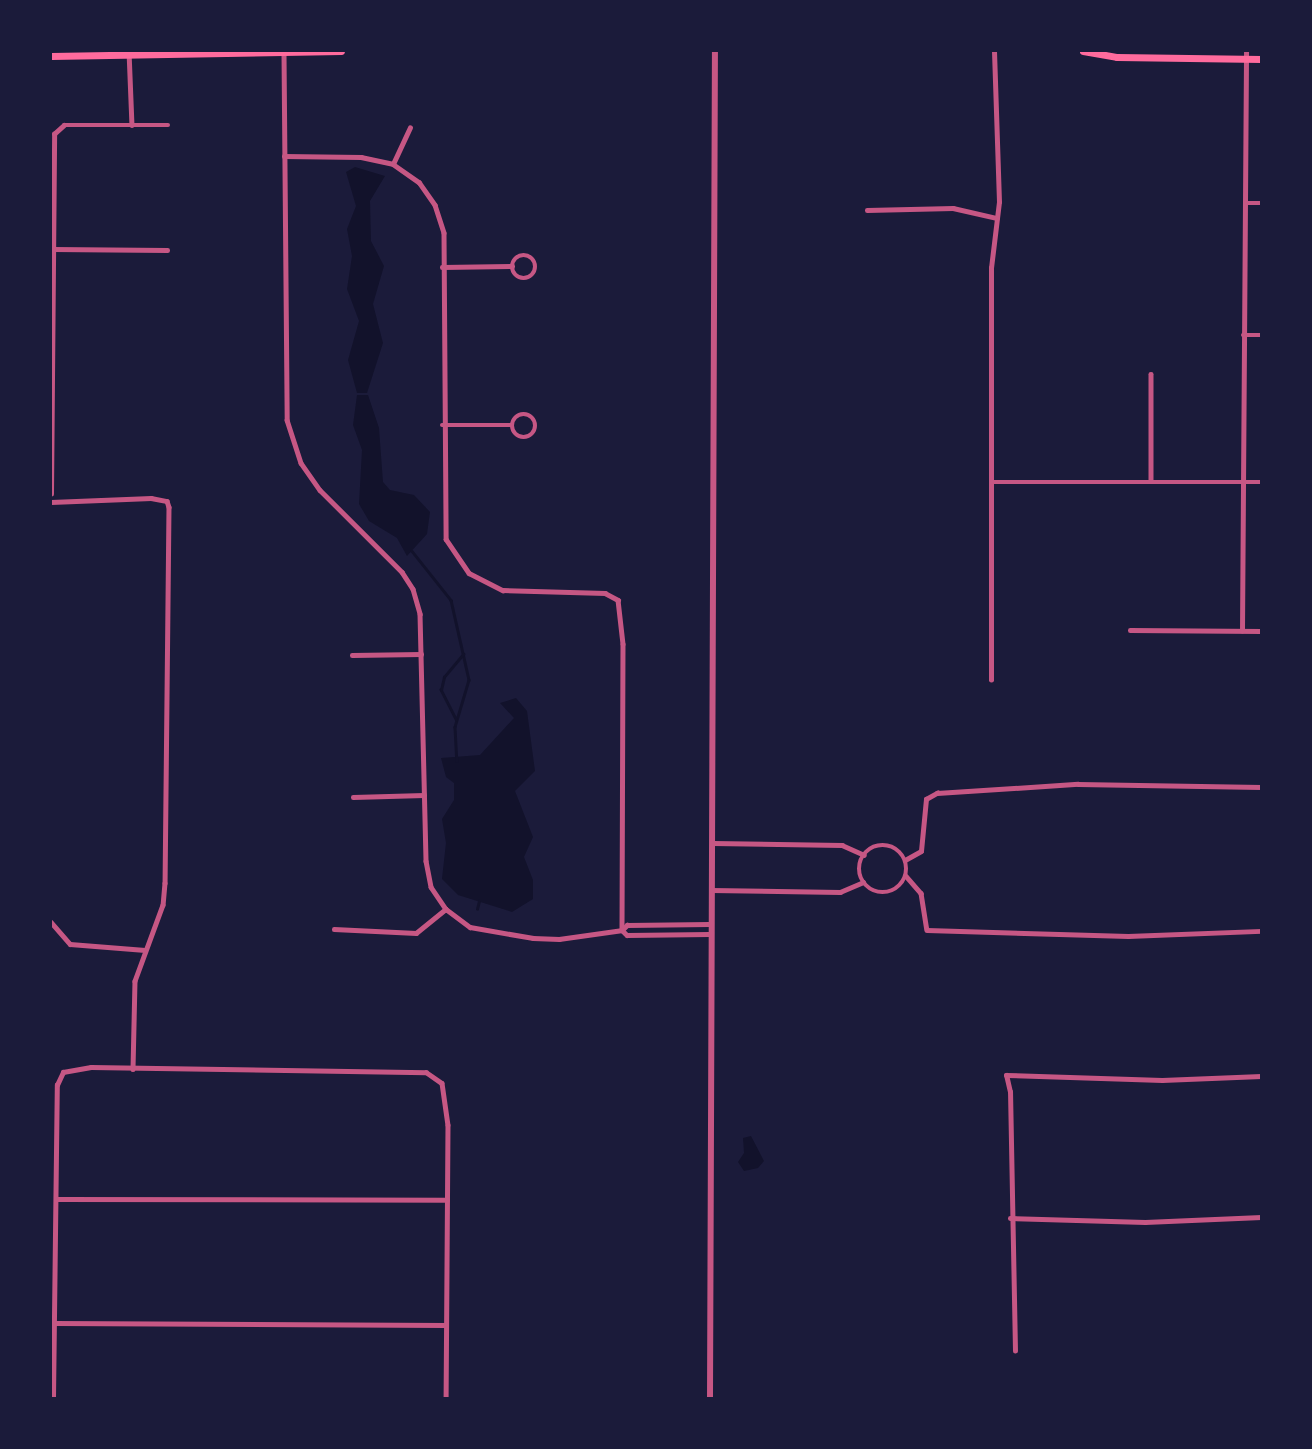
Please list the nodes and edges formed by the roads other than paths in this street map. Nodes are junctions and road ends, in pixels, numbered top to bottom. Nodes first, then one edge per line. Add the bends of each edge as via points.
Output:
1 (341, 51) edge
2 (715, 51) edge
3 (994, 51) edge
4 (1083, 51) edge
5 (284, 53) junction
6 (129, 54) edge
7 (1204, 55) edge
8 (1247, 55) edge
9 (51, 56) edge
10 (1261, 59) edge
11 (132, 125) junction
12 (168, 125) dead end
13 (410, 128) dead end
14 (284, 156) junction
15 (393, 164) junction
16 (1245, 203) junction
17 (1261, 203) edge
18 (867, 210) dead end
19 (997, 218) junction
20 (53, 249) junction
21 (167, 250) dead end
22 (512, 266) junction
23 (442, 267) junction
24 (1243, 335) junction
25 (1261, 335) edge
26 (1151, 374) dead end
27 (442, 425) junction
28 (511, 425) junction
29 (1152, 481) junction
30 (993, 482) junction
31 (1241, 482) junction
32 (1261, 482) edge
33 (51, 494) edge
34 (51, 502) edge
35 (1130, 630) dead end
36 (1242, 631) junction
37 (1261, 631) edge
38 (421, 654) junction
39 (352, 655) dead end
40 (991, 680) dead end
41 (1261, 787) edge
42 (425, 795) junction
43 (353, 797) dead end
44 (713, 843) junction
45 (864, 855) junction
46 (905, 860) junction
47 (906, 876) junction
48 (863, 881) junction
49 (711, 890) junction
50 (446, 909) junction
51 (51, 922) edge
52 (709, 924) junction
53 (334, 929) dead end
54 (622, 930) junction
55 (1261, 931) edge
56 (709, 934) junction
57 (145, 950) junction
58 (133, 1069) junction
59 (1261, 1076) edge
60 (56, 1199) junction
61 (447, 1200) junction
62 (1261, 1217) edge
63 (1010, 1218) junction
64 (55, 1323) junction
65 (446, 1325) junction
66 (1015, 1352) dead end
67 (53, 1398) edge
68 (446, 1398) edge
69 (710, 1398) edge

1 - 5 main road
2 - 44 street
3 - 19 street
4 - 7 main road via 1117,57
5 - 6 main road
5 - 14 street
6 - 9 main road
6 - 11 street
7 - 8 main road
8 - 10 main road
8 - 16 street
11 - 12 street
11 - 20 street via 60,127 54,134
13 - 15 street
14 - 15 street via 361,157
14 - 38 street via 287,420 301,463 320,490 402,572 413,589 420,614
15 - 23 street via 419,182 435,205 444,233
16 - 17 street
16 - 24 street
18 - 19 street via 953,208
19 - 30 street via 991,268
20 - 21 street
20 - 33 street
22 - 22 street via 524,255 537,266 527,279 514,275
22 - 23 street
23 - 27 street
24 - 25 street
24 - 31 street
26 - 29 street
27 - 28 street
27 - 54 street via 446,539 469,573 503,590 605,593 620,603
28 - 28 street via 524,414 535,421 536,429 522,439
29 - 30 street
29 - 31 street
30 - 40 street
31 - 32 street
31 - 36 street
34 - 57 street via 151,498 167,501 169,507 165,883 163,905
35 - 36 street
36 - 37 street
38 - 39 street
38 - 42 street
41 - 46 street via 1078,784 937,793 926,799 920,851
42 - 43 street
42 - 50 street via 427,873
44 - 45 street via 842,845
44 - 49 street
45 - 46 street via 886,845
45 - 48 street via 859,868
46 - 47 street
47 - 48 street via 890,891 875,891
47 - 55 street via 921,892 927,930 1128,936
48 - 49 street via 840,892
49 - 52 street
50 - 53 street via 416,933
50 - 54 street via 470,927 533,938
51 - 57 street via 70,944
52 - 54 street via 626,925
52 - 56 street
54 - 56 street via 627,935
56 - 69 street
57 - 58 street via 135,981
58 - 60 street via 79,1068 63,1072 58,1079
58 - 61 street via 426,1072 445,1088
59 - 63 street via 1162,1080 1006,1076 1010,1092
60 - 61 street
60 - 64 street
61 - 65 street
62 - 63 street via 1145,1222
63 - 66 street
64 - 65 street
64 - 67 street
65 - 68 street

